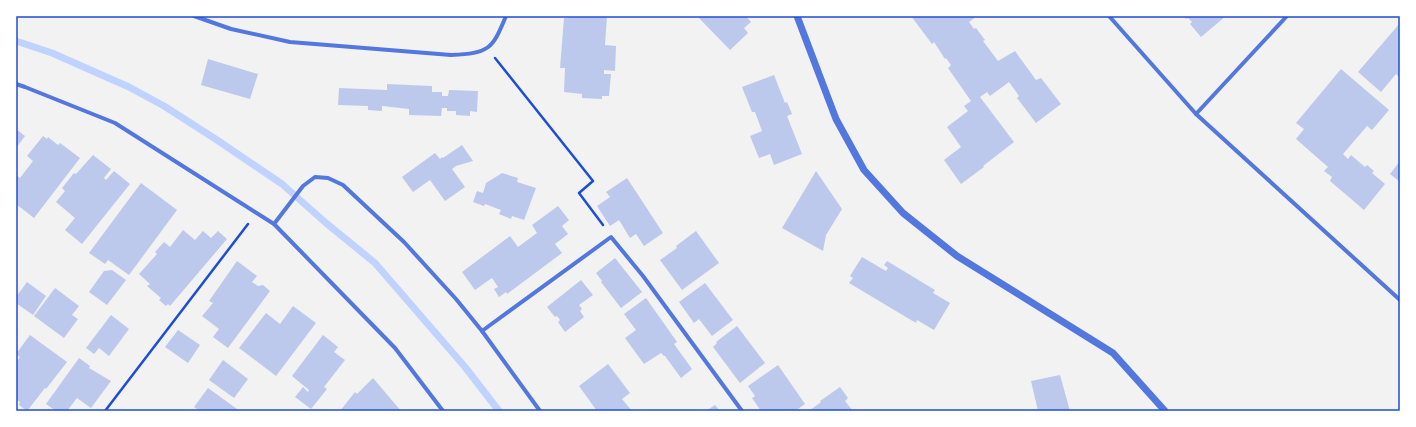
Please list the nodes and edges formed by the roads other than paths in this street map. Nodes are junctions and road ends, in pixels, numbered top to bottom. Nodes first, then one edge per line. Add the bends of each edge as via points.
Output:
1 (194, 16) edge
2 (506, 16) edge
3 (797, 16) edge
4 (1109, 16) edge
5 (1287, 16) edge
6 (16, 84) edge
7 (1196, 114) junction
8 (274, 224) junction
9 (1400, 300) edge
10 (482, 331) junction
11 (443, 411) edge
12 (540, 411) edge
13 (742, 411) edge
14 (1165, 411) edge

1 - 2 street via 231,29 290,42 452,55 473,54 487,48 497,38
3 - 14 street via 836,119 864,170 903,212 957,256 1113,353
4 - 7 street
5 - 7 street
6 - 8 street via 116,123
7 - 9 street
8 - 10 street via 303,186 315,177 328,178 343,185 404,242
8 - 11 street via 395,348
10 - 12 street
10 - 13 street via 611,237 643,276

